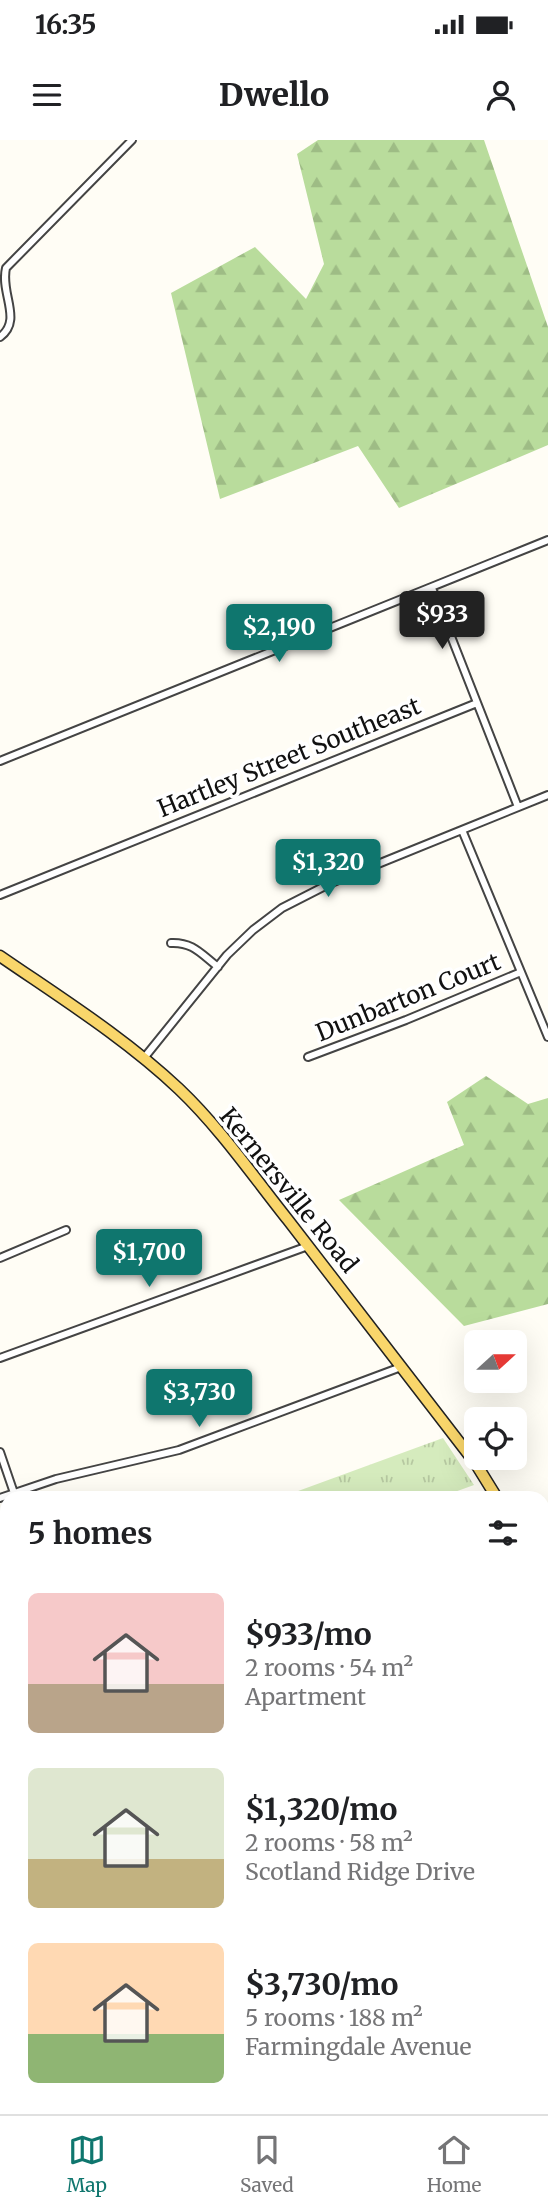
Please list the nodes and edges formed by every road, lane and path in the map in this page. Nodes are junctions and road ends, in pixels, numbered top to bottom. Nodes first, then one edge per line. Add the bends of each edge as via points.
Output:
1 (132, 140) edge
2 (0, 337) edge
3 (548, 540) edge
4 (432, 588) junction
5 (477, 704) junction
6 (0, 761) edge
7 (548, 795) edge
8 (518, 807) junction
9 (463, 830) junction
10 (0, 895) edge
11 (171, 943) dead end
12 (0, 956) edge
13 (218, 967) junction
14 (521, 972) junction
15 (548, 1037) edge
16 (308, 1057) dead end
17 (144, 1058) junction
18 (66, 1230) dead end
19 (308, 1246) junction
20 (0, 1258) edge
21 (0, 1358) edge
22 (401, 1367) junction
23 (0, 1452) edge
24 (13, 1491) edge
25 (20, 1491) edge
26 (492, 1491) edge

1 - 2 street via 6,268 2,281 10,324
3 - 4 street
4 - 5 street
4 - 6 street
5 - 8 street
5 - 10 street, Hartley Street Southeast
7 - 8 street
8 - 9 street
9 - 13 street via 298,899 253,930
9 - 14 street
11 - 13 street via 192,946
12 - 17 main road, Kernersville Road
13 - 17 street
14 - 15 street
14 - 16 street, Dunbarton Court
17 - 19 main road, Kernersville Road via 217,1130
18 - 20 street
19 - 21 street
19 - 22 main road, Kernersville Road
22 - 25 street via 179,1450
22 - 26 main road, Kernersville Road
23 - 24 street

